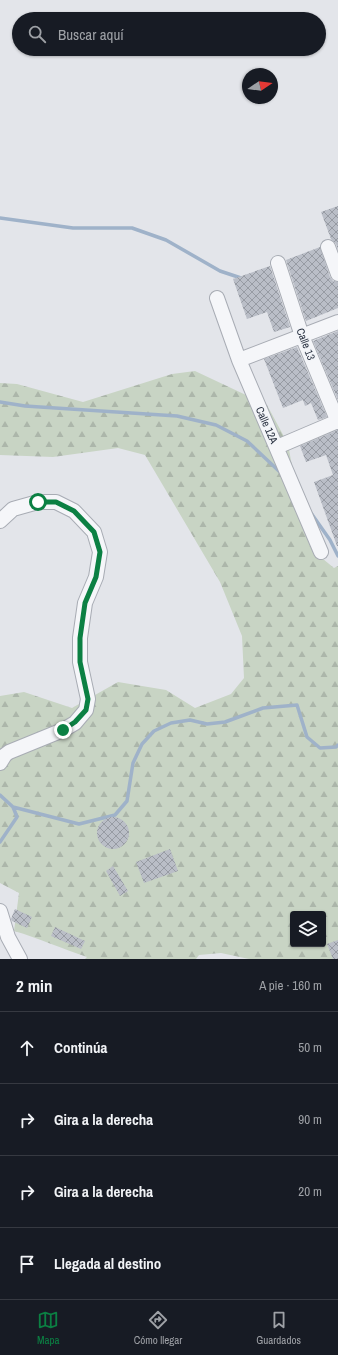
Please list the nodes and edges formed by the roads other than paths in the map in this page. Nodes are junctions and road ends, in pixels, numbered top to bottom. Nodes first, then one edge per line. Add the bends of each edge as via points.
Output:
1 (328, 247) dead end
2 (278, 263) dead end
3 (338, 274) edge
4 (216, 298) dead end
5 (338, 322) edge
6 (302, 336) junction
7 (239, 360) junction
8 (338, 422) edge
9 (277, 447) junction
10 (0, 521) edge
11 (321, 552) dead end
12 (0, 762) edge
13 (0, 911) edge
14 (20, 959) edge

1 - 3 street
2 - 6 street, Calle 13
4 - 7 street, Calle 12A
5 - 6 street
6 - 7 street
6 - 8 street, Calle 13
7 - 9 street, Calle 12A
8 - 9 street
9 - 11 street, Calle 12A
10 - 12 street via 13,509 38,502 56,502 74,511 94,532 100,552 96,577 85,603 80,638 80,662 88,699 86,710 63,730 9,752
13 - 14 street via 8,937

